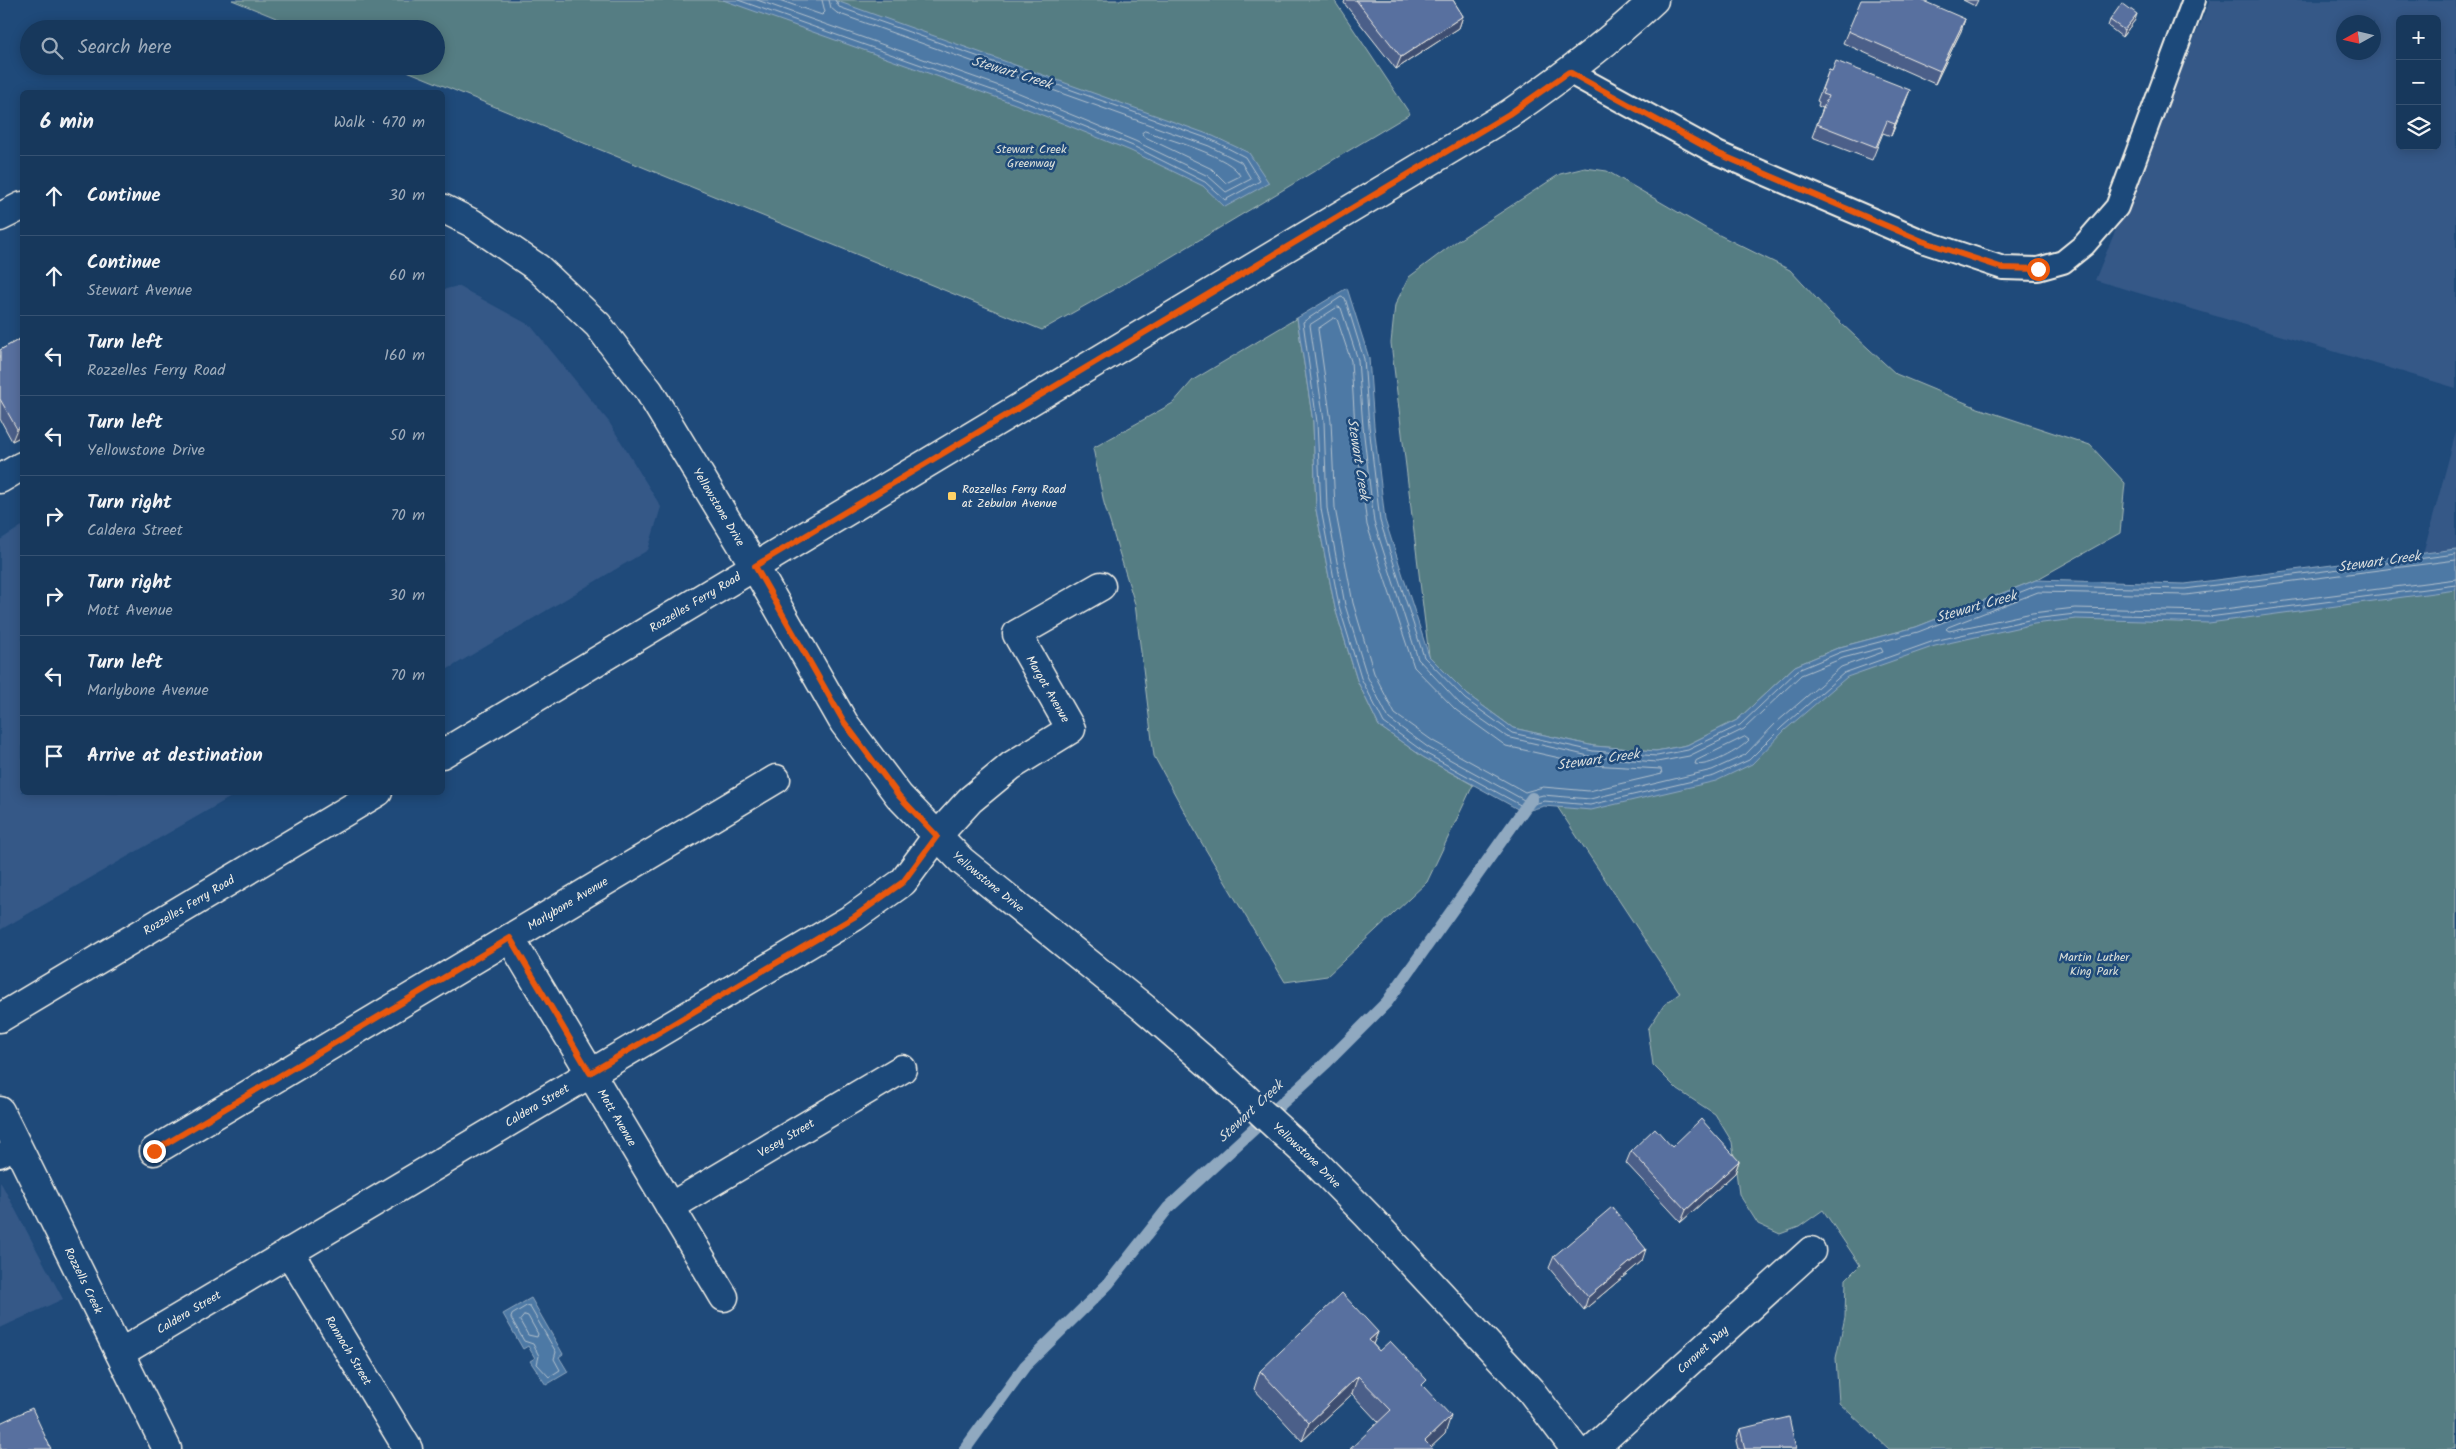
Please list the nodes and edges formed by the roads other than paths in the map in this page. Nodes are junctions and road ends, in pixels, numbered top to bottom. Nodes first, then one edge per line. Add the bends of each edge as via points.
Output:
1 (1654, 0) edge
2 (2194, 0) edge
3 (1569, 72) junction
4 (20, 207) edge
5 (445, 210) edge
6 (0, 217) edge
7 (20, 467) edge
8 (0, 479) edge
9 (755, 566) junction
10 (1100, 586) dead end
11 (445, 752) edge
12 (776, 779) dead end
13 (373, 795) edge
14 (937, 836) junction
15 (510, 938) junction
16 (0, 1018) edge
17 (902, 1069) dead end
18 (590, 1073) junction
19 (0, 1111) edge
20 (9, 1151) edge
21 (154, 1151) dead end
22 (670, 1207) junction
23 (1811, 1251) dead end
24 (289, 1252) junction
25 (724, 1297) dead end
26 (120, 1353) junction
27 (167, 1449) edge
28 (408, 1449) edge
29 (1575, 1449) edge
30 (1593, 1449) edge

1 - 3 street, Rozzelles Ferry Road via 1616,36
2 - 3 lane via 2116,206 2084,245 2063,262 2038,269 2003,268 1922,241 1717,153
3 - 9 street, Rozzelles Ferry Road via 1509,114
4 - 6 street
5 - 9 street, Yellowstone Drive via 472,223 538,268 598,326 648,391
7 - 8 street
9 - 11 street, Rozzelles Ferry Road
9 - 14 street, Yellowstone Drive via 844,722 899,796
10 - 14 street, Margot Avenue via 1017,634 1071,729 1011,766 970,800
12 - 15 street, Marlybone Avenue
13 - 16 street, Rozzelles Ferry Road
14 - 18 street, Caldera Street via 903,882 854,917
14 - 29 street, Yellowstone Drive via 962,861 1144,1008 1314,1161 1531,1391
15 - 18 street, Mott Avenue
15 - 21 street, Marlybone Avenue
17 - 22 street, Vesey Street
18 - 22 street, Mott Avenue
18 - 24 street, Caldera Street
19 - 20 street, Rozzells Creek
20 - 26 street, Rozzells Creek
22 - 25 street, Mott Avenue
23 - 30 street, Coronet Way
24 - 26 street, Caldera Street
24 - 28 street, Rannoch Street
26 - 27 street, Rozzells Creek

